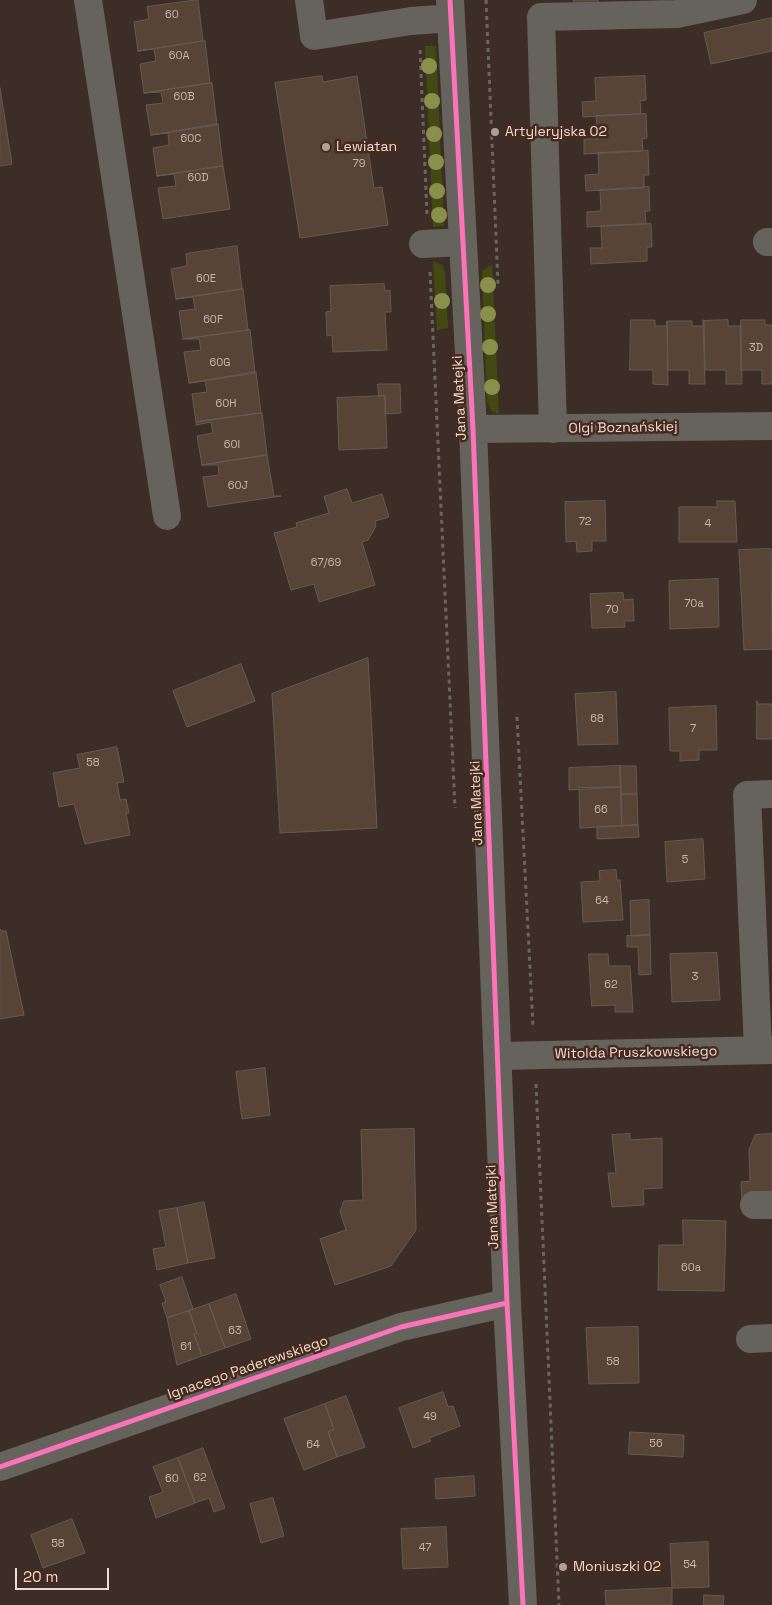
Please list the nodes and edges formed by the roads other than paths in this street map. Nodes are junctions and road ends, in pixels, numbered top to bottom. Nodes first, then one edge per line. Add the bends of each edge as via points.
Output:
1 (88, 0) edge
2 (310, 0) edge
3 (744, 0) edge
4 (450, 9) edge
5 (463, 242) junction
6 (426, 244) road end
7 (772, 426) edge
8 (473, 429) junction
9 (553, 429) junction
10 (168, 516) dead end
11 (772, 794) edge
12 (765, 1050) edge
13 (499, 1056) junction
14 (507, 1303) junction
15 (0, 1467) edge
16 (523, 1605) edge

1 - 10 street
2 - 4 street via 314,36 411,21
3 - 9 street via 677,14 542,17
4 - 5 street, Jana Matejki
5 - 6 street
5 - 8 street, Jana Matejki
7 - 9 street, Olgi Boznańskiej
8 - 9 street, Olgi Boznańskiej
8 - 13 street, Jana Matejki
11 - 12 street via 747,795
12 - 13 street, Witolda Pruszkowskiego
13 - 14 street, Jana Matejki
14 - 15 street, Ignacego Paderewskiego via 401,1327
14 - 16 street, Jana Matejki

